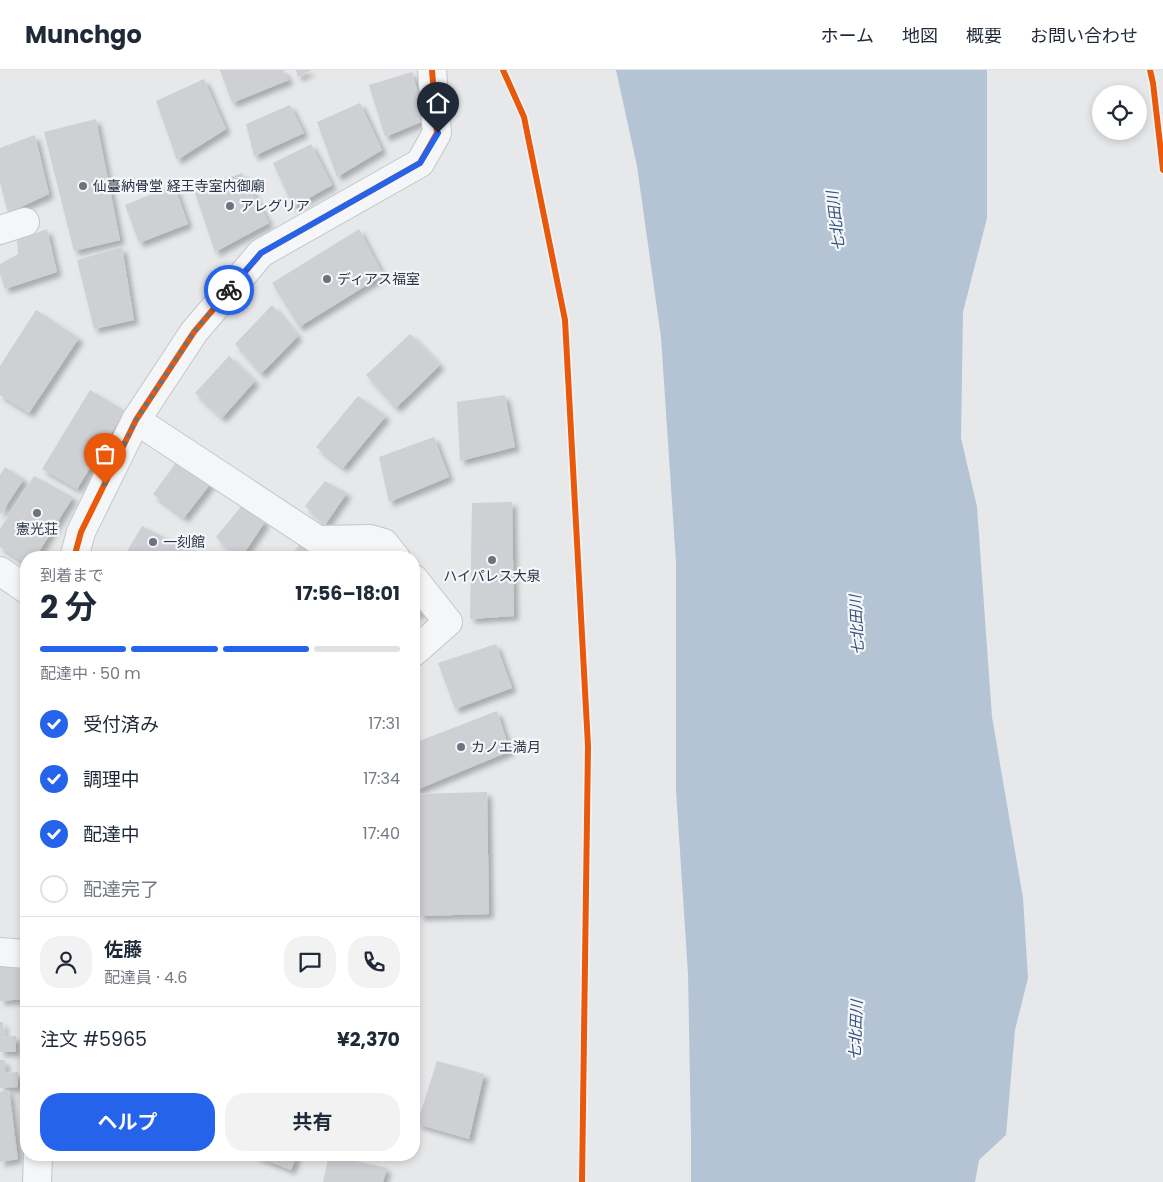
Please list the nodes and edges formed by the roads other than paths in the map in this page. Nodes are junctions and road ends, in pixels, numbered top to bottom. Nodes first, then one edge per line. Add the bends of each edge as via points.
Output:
1 (432, 70) edge
2 (136, 420) junction
3 (76, 551) edge
4 (390, 551) edge
5 (0, 571) edge
6 (20, 585) edge
7 (420, 587) edge
8 (420, 647) edge
9 (0, 952) edge
10 (20, 954) edge
11 (38, 1161) edge
12 (37, 1182) edge

1 - 2 street via 438,133 420,163 261,253 194,332
2 - 3 street via 82,532
2 - 4 street via 318,540 370,539 384,543
5 - 6 street
7 - 8 street via 448,622
9 - 10 street
11 - 12 street

